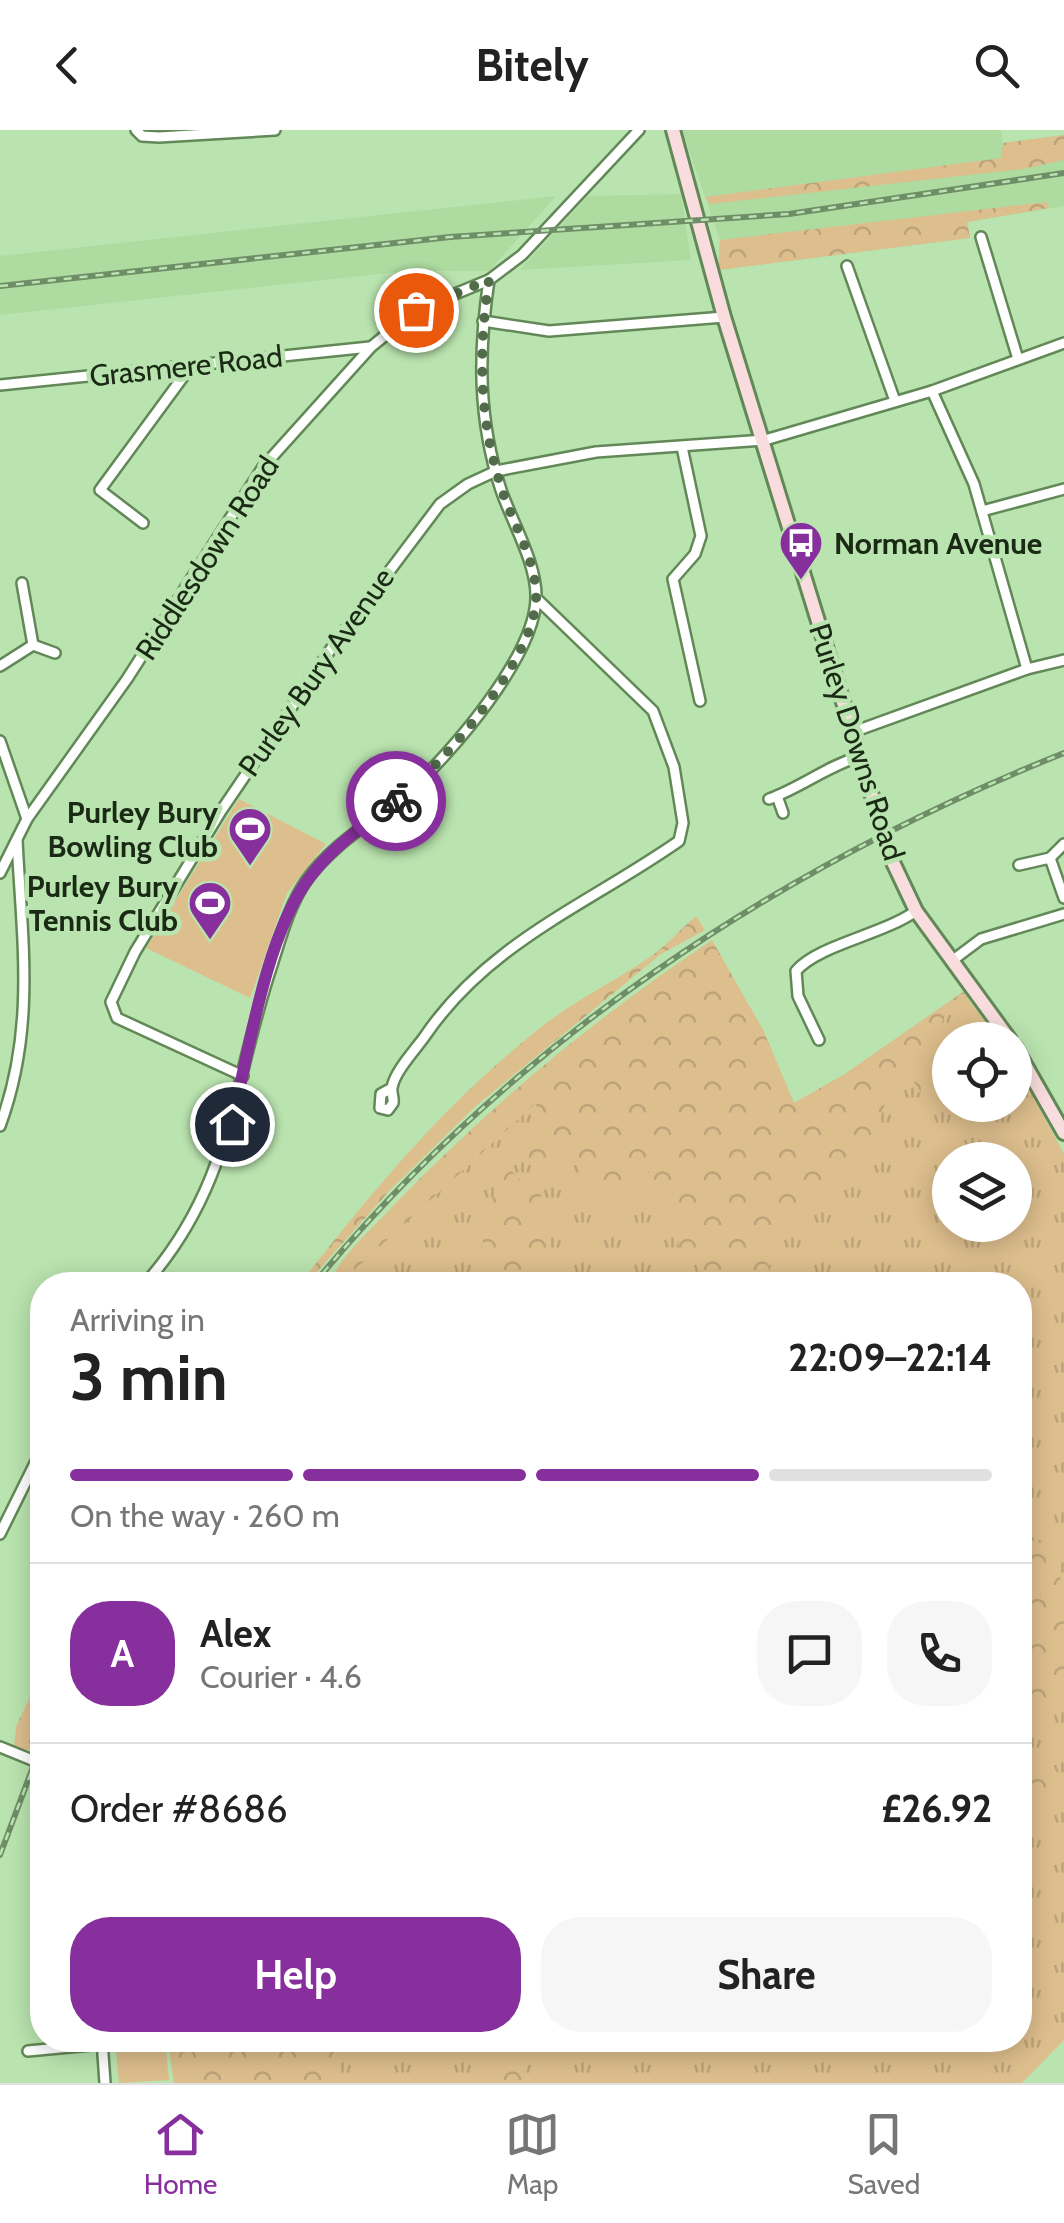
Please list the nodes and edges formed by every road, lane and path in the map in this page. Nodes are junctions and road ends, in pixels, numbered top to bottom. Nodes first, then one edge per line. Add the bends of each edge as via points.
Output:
1 (136, 130) edge
2 (275, 130) edge
3 (639, 130) edge
4 (673, 130) edge
5 (980, 237) dead end
6 (846, 266) dead end
7 (489, 280) junction
8 (724, 317) junction
9 (483, 321) junction
10 (1064, 343) edge
11 (371, 347) junction
12 (1018, 359) junction
13 (192, 366) junction
14 (0, 384) edge
15 (932, 391) junction
16 (895, 401) junction
17 (764, 440) junction
18 (682, 446) junction
19 (496, 471) junction
20 (1064, 489) edge
21 (982, 511) junction
22 (142, 522) dead end
23 (22, 583) dead end
24 (536, 598) junction
25 (34, 645) junction
26 (56, 653) dead end
27 (1064, 660) edge
28 (0, 666) edge
29 (1026, 669) junction
30 (700, 701) dead end
31 (853, 732) junction
32 (0, 741) edge
33 (861, 756) junction
34 (783, 813) dead end
35 (27, 819) junction
36 (17, 837) junction
37 (1064, 844) edge
38 (1050, 858) junction
39 (1019, 865) dead end
40 (0, 874) edge
41 (1064, 898) edge
42 (916, 912) junction
43 (1064, 914) edge
44 (953, 960) junction
45 (997, 1022) edge
46 (826, 1025) dead end
47 (243, 1076) junction
48 (1032, 1077) edge
49 (392, 1088) dead end
50 (0, 1126) edge
51 (1064, 1133) edge
52 (153, 1272) edge
53 (30, 1473) edge
54 (0, 1534) edge
55 (0, 1747) edge
56 (30, 1759) edge
57 (103, 2052) edge
58 (106, 2083) edge

1 - 2 street via 159,137
3 - 7 street, Riddlesdown Road via 522,255
4 - 8 street, Purley Downs Road
5 - 12 street
6 - 16 street
7 - 9 street
7 - 11 street, Riddlesdown Road via 416,310
8 - 9 street via 550,330
8 - 17 street, Purley Downs Road
9 - 19 street via 480,392
10 - 12 street
11 - 13 street, Grasmere Road
11 - 35 street, Riddlesdown Road via 262,467 127,679
12 - 15 street
13 - 14 street, Grasmere Road
13 - 22 street via 100,490
15 - 16 street
15 - 21 street
16 - 17 street
17 - 18 street, Purley Bury Avenue
17 - 31 street, Purley Downs Road
18 - 19 street, Purley Bury Avenue via 596,452
18 - 30 street via 702,536 673,579
19 - 24 street
19 - 47 street, Purley Bury Avenue via 440,504 393,561 221,810 111,1002 117,1018
20 - 21 street
21 - 29 street
23 - 25 street
24 - 47 street via 510,668 466,731 408,792 306,880 271,968
24 - 49 street via 652,711 674,767 683,823 679,841 498,956 436,1019
25 - 26 street
25 - 28 street
27 - 29 street
29 - 31 street
31 - 33 street, Purley Downs Road
32 - 35 street
33 - 34 street via 773,797
33 - 42 street, Purley Downs Road, bridge via 889,854
35 - 36 street, Riddlesdown Road
36 - 40 street, Riddlesdown Road
36 - 50 street via 25,1013 22,1055
37 - 38 street
38 - 39 street
38 - 41 street
42 - 44 street, Purley Downs Road
42 - 46 street via 878,934 804,960 794,982 816,1035
43 - 44 street via 982,938
44 - 45 street, Purley Downs Road
47 - 52 street via 209,1188
48 - 51 street
53 - 54 street
55 - 56 street
57 - 58 street

